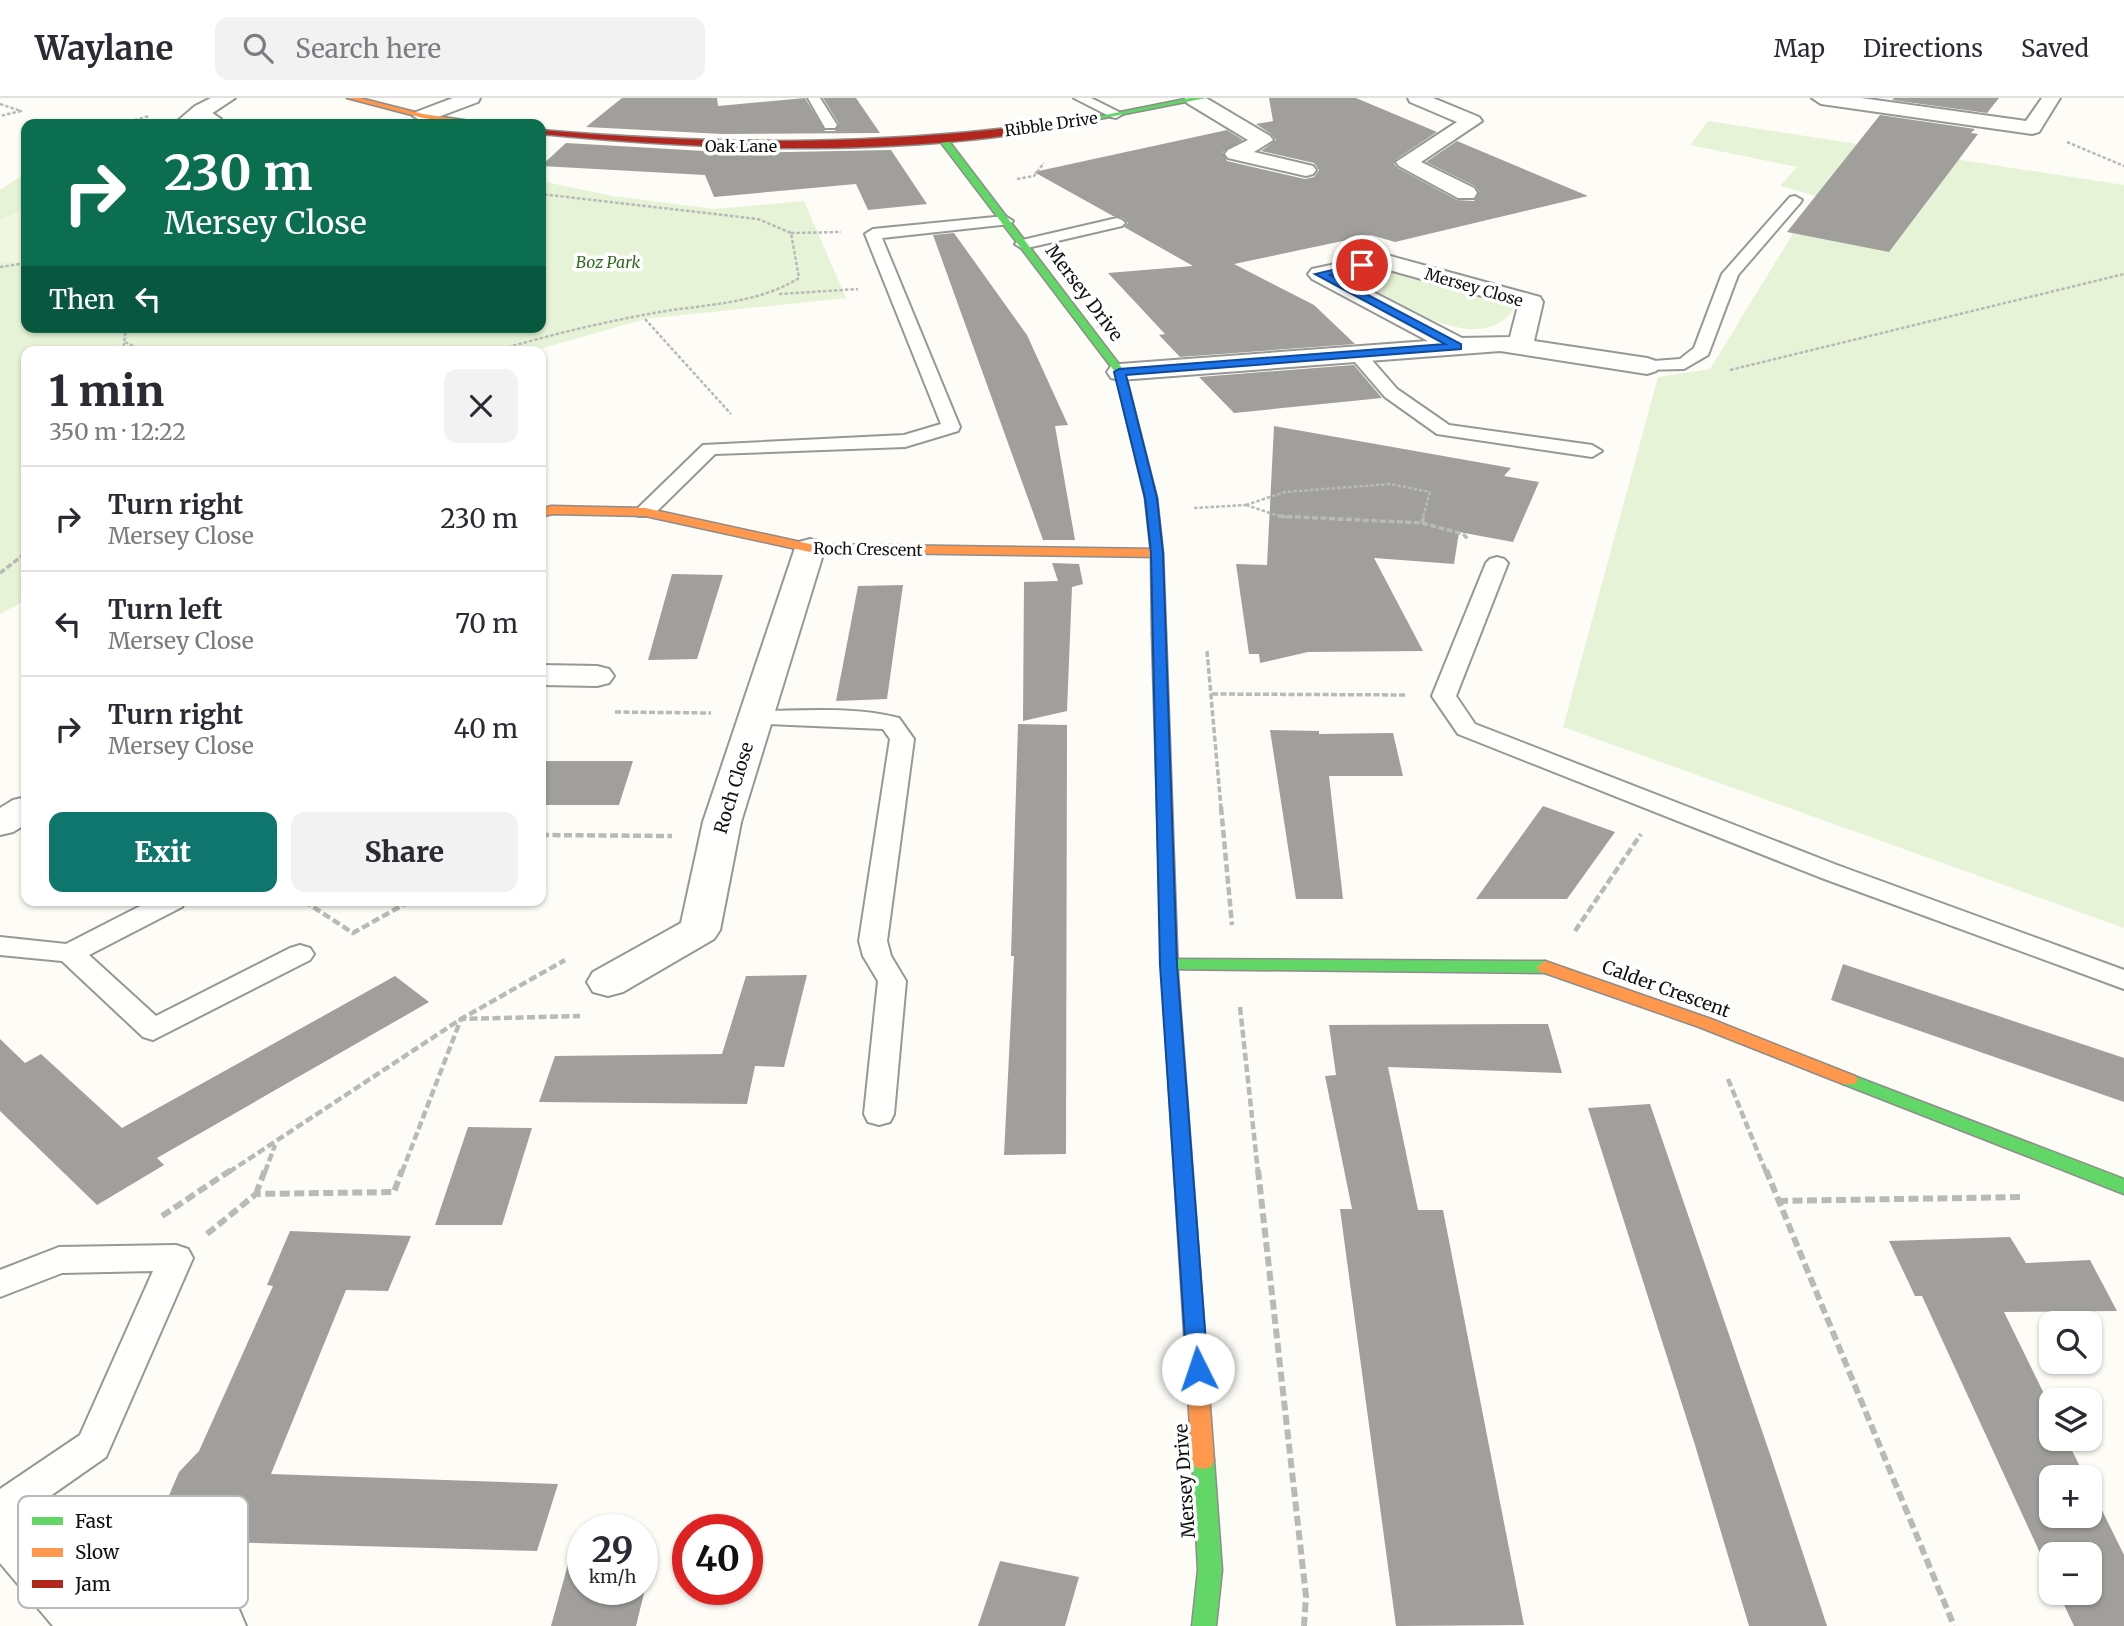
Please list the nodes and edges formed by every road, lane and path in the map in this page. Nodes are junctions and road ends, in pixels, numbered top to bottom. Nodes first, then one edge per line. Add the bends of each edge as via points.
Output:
1 (226, 98) edge
2 (352, 98) edge
3 (471, 98) edge
4 (814, 98) edge
5 (1080, 98) edge
6 (1418, 98) edge
7 (1821, 98) edge
8 (2051, 98) edge
9 (1198, 99) edge
10 (0, 104) edge
11 (1116, 114) junction
12 (0, 116) edge
13 (423, 116) junction
14 (208, 117) edge
15 (447, 119) edge
16 (830, 125) dead end
17 (2032, 128) junction
18 (546, 132) edge
19 (942, 138) junction
20 (1044, 163) dead end
21 (2124, 166) edge
22 (1306, 170) dead end
23 (1009, 181) dead end
24 (1466, 192) dead end
25 (546, 195) edge
26 (1795, 200) dead end
27 (1005, 221) junction
28 (1117, 223) dead end
29 (791, 233) junction
30 (873, 234) junction
31 (1023, 244) junction
32 (21, 264) edge
33 (0, 267) edge
34 (2124, 274) edge
35 (894, 287) junction
36 (771, 294) junction
37 (645, 319) dead end
38 (126, 333) edge
39 (125, 342) junction
40 (124, 346) edge
41 (133, 346) edge
42 (515, 346) edge
43 (1457, 346) junction
44 (1520, 346) junction
45 (1357, 354) junction
46 (1647, 366) joint
47 (1119, 372) junction
48 (1721, 373) dead end
49 (760, 447) junction
50 (1592, 451) dead end
51 (1246, 505) junction
52 (1193, 508) dead end
53 (546, 512) edge
54 (645, 512) junction
55 (1422, 523) junction
56 (810, 548) junction
57 (1157, 553) junction
58 (21, 557) edge
59 (1497, 563) joint
60 (0, 573) edge
61 (546, 676) edge
62 (597, 676) dead end
63 (1212, 694) dead end
64 (1444, 696) junction
65 (608, 712) dead end
66 (756, 716) junction
67 (1661, 805) junction
68 (21, 811) edge
69 (0, 824) edge
70 (546, 835) edge
71 (718, 836) junction
72 (163, 906) edge
73 (312, 906) edge
74 (401, 906) edge
75 (0, 946) edge
76 (70, 953) junction
77 (577, 953) dead end
78 (300, 954) dead end
79 (1169, 965) junction
80 (1551, 967) junction
81 (2124, 980) edge
82 (608, 982) joint
83 (461, 1019) junction
84 (1704, 1023) junction
85 (879, 1114) dead end
86 (276, 1144) junction
87 (2124, 1187) edge
88 (256, 1194) junction
89 (2027, 1197) dead end
90 (1778, 1201) junction
91 (176, 1258) junction
92 (113, 1259) junction
93 (0, 1284) edge
94 (20, 1496) edge
95 (18, 1498) edge
96 (0, 1510) edge
97 (0, 1522) edge
98 (18, 1543) edge
99 (73, 1608) edge
100 (217, 1626) edge
101 (1205, 1626) edge
102 (1954, 1626) edge

1 - 14 street
2 - 13 street
3 - 13 street
4 - 16 lane
5 - 11 lane
6 - 24 street via 1472,121 1406,162
7 - 17 street
8 - 17 street
9 - 11 street, Ribble Drive
9 - 22 street via 1263,140 1235,154
10 - 12 path via 21,111
11 - 19 street, Ribble Drive
13 - 15 street
17 - 21 path
18 - 19 street, Oak Lane via 679,145 809,146
19 - 27 street, Mersey Drive
20 - 23 path via 1034,176
25 - 29 path via 758,219
26 - 46 lane via 1730,274 1702,351 1684,364
27 - 30 lane
27 - 31 street, Mersey Drive
28 - 31 lane
29 - 30 path
29 - 36 path via 799,278
30 - 35 lane
31 - 47 street, Mersey Drive
32 - 33 path
34 - 48 path
35 - 36 path
35 - 49 lane via 951,427 905,441
36 - 42 path via 609,321
37 - 49 path
38 - 39 path
39 - 40 path
39 - 41 path
43 - 44 street
43 - 44 street, Mersey Close via 1320,274 1383,261 1531,302
43 - 45 street
44 - 46 street
45 - 47 street
45 - 50 lane via 1391,393 1444,430
47 - 57 street, Mersey Drive via 1151,498
49 - 54 lane via 710,449
51 - 52 path
51 - 55 path via 1282,517
51 - 55 path via 1285,492 1391,484 1430,492
53 - 54 street, Roch Crescent
54 - 56 street, Roch Crescent
55 - 59 path via 1462,534
56 - 57 street, Roch Crescent
56 - 66 street, Roch Close
57 - 79 street, Mersey Drive
58 - 60 path
59 - 64 lane
61 - 62 street
63 - 64 path
64 - 67 lane via 1466,729
65 - 66 path
66 - 71 street, Roch Close
66 - 85 lane via 891,723 902,739 873,941 892,981
67 - 80 path
67 - 81 lane
68 - 69 street
70 - 71 path
71 - 82 street, Roch Close via 701,930
72 - 76 lane
73 - 74 path via 353,933
75 - 76 lane
76 - 78 lane via 153,1030
77 - 83 path
79 - 80 street, Calder Crescent
79 - 101 street, Mersey Drive via 1210,1570
80 - 84 street, Calder Crescent
82 - 83 path via 602,1016
83 - 86 path
83 - 88 path via 394,1192
84 - 87 street, Calder Crescent
84 - 90 path
86 - 88 path
86 - 92 path via 136,1233
88 - 91 path
89 - 90 path
90 - 102 path
91 - 92 lane
91 - 94 lane via 93,1446
92 - 93 lane via 59,1260
95 - 96 lane
97 - 98 street
99 - 100 street via 80,1616

